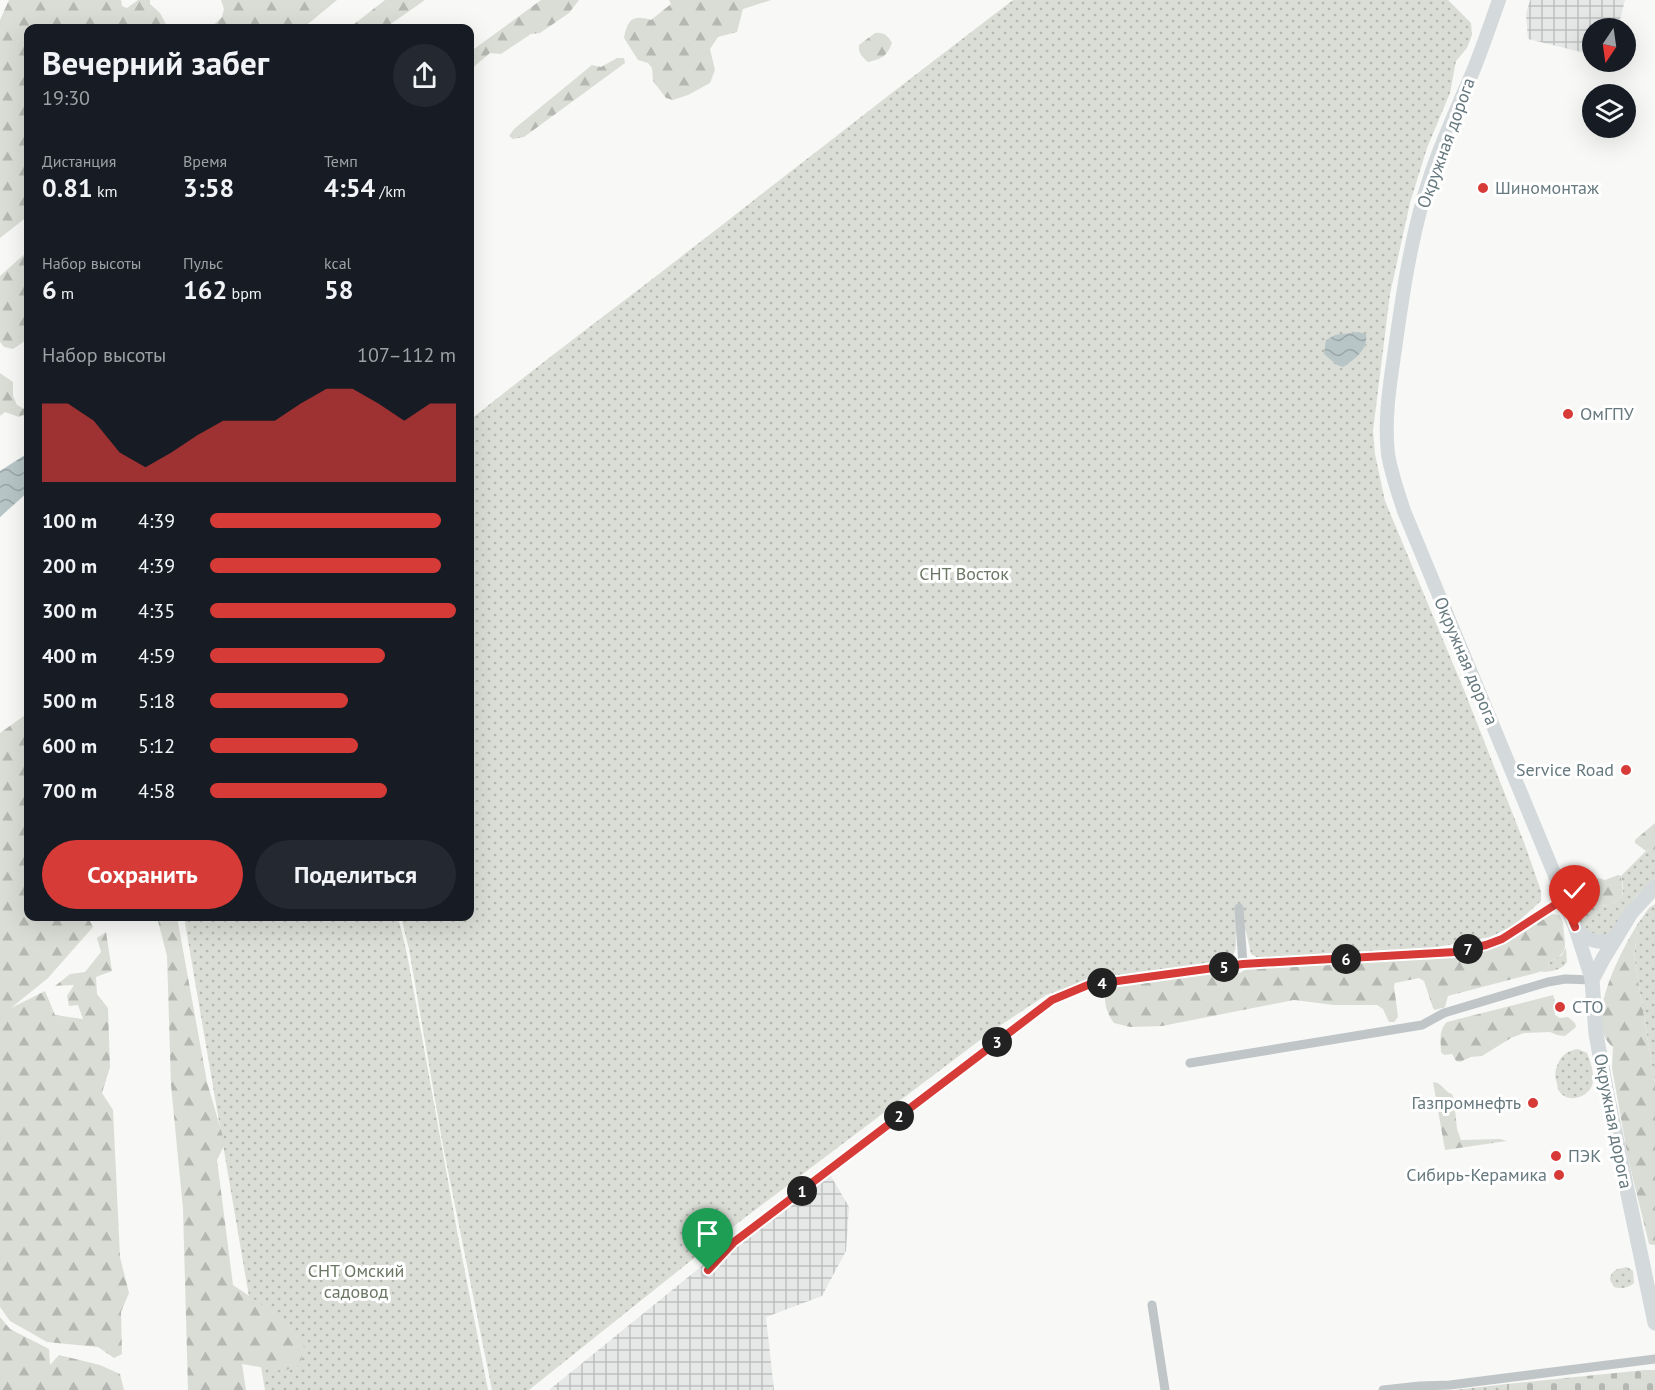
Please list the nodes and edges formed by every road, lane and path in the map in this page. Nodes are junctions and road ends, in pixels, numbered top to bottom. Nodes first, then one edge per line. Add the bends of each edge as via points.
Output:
1 (1499, 0) edge
2 (1655, 887) edge
3 (1564, 899) junction
4 (1239, 908) dead end
5 (1575, 927) junction
6 (1617, 936) junction
7 (1243, 964) junction
8 (1592, 980) junction
9 (1190, 1063) dead end
10 (705, 1273) dead end
11 (1152, 1305) dead end
12 (1655, 1323) edge
13 (1655, 1359) edge
14 (1165, 1390) edge
15 (1383, 1390) edge

1 - 3 main road, Окружная дорога via 1430,175 1418,219 1394,359 1388,452 1404,511
2 - 6 main road
3 - 5 main road, Окружная дорога
3 - 7 street via 1502,939 1455,952
4 - 7 street
5 - 6 main road via 1594,941 1610,941
5 - 8 main road, Окружная дорога
6 - 8 main road
7 - 10 street via 1088,985 1052,1000 734,1242
8 - 9 street via 1548,982 1444,1013 1422,1025
8 - 12 main road, Окружная дорога via 1596,1034 1607,1094
11 - 14 street
13 - 15 street

